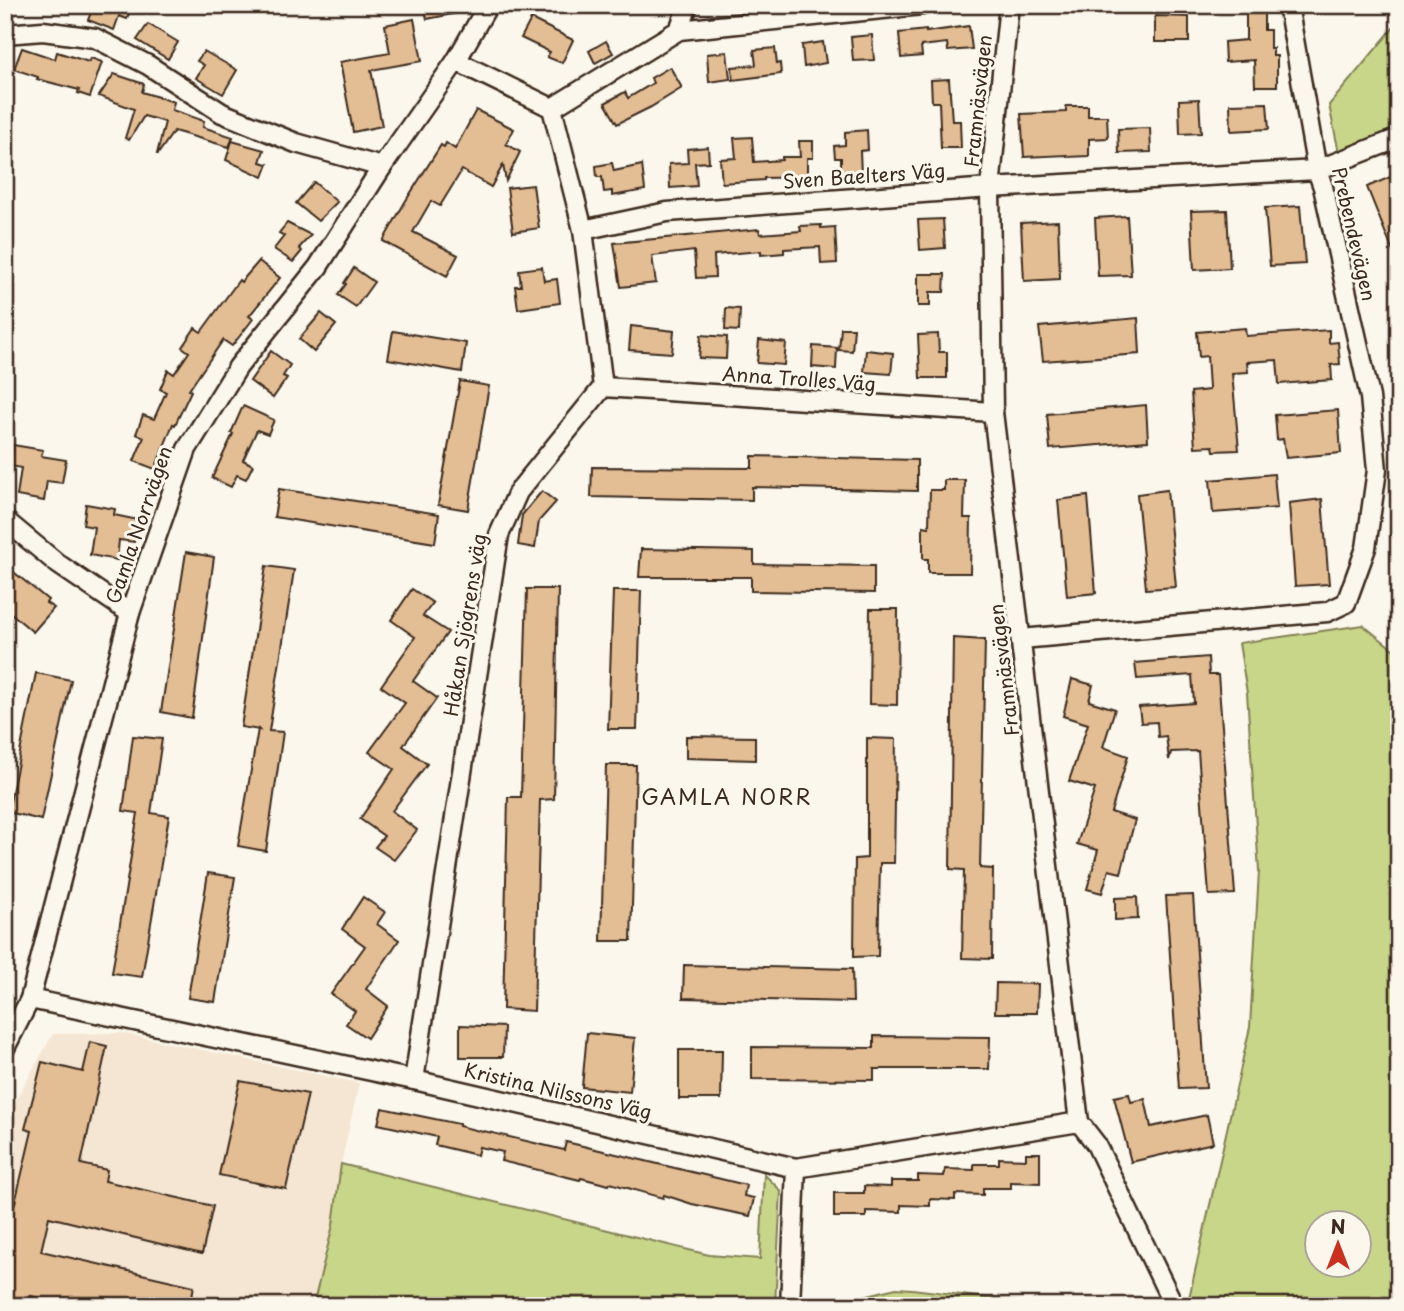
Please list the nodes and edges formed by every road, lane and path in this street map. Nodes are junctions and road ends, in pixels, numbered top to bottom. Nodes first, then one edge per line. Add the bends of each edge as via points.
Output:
1 (488, 5) edge
2 (688, 5) edge
3 (922, 5) edge
4 (1009, 5) edge
5 (1288, 5) edge
6 (679, 30) junction
7 (5, 34) edge
8 (456, 61) junction
9 (552, 108) junction
10 (1399, 138) edge
11 (382, 167) junction
12 (1317, 170) junction
13 (990, 188) junction
14 (583, 230) junction
15 (603, 387) junction
16 (993, 412) junction
17 (5, 520) edge
18 (130, 613) junction
19 (1021, 639) junction
20 (30, 999) junction
21 (5, 1048) edge
22 (415, 1080) junction
23 (1079, 1122) junction
24 (796, 1168) junction
25 (790, 1306) edge
26 (1174, 1306) edge

1 - 8 street, Gamla Norrvägen
2 - 6 street
3 - 6 street
4 - 13 street, Framnäsvägen
5 - 12 street, Prebendevägen
6 - 9 street
7 - 11 street via 43,31 95,38 148,65 222,113 296,143
8 - 9 street
8 - 11 street, Gamla Norrvägen
9 - 14 street
10 - 12 street, Sven Baelters Väg
11 - 18 street, Gamla Norrvägen via 317,267 238,367 187,449
12 - 13 street, Sven Baelters Väg
12 - 19 street, Prebendevägen via 1370,397 1377,470 1366,548 1346,603 1327,612
13 - 14 street, Sven Baelters Väg via 667,212
13 - 16 street, Framnäsvägen
14 - 15 street
15 - 16 street, Anna Trolles Väg
15 - 22 street, Håkan Sjögrens väg via 517,492 499,535
16 - 19 street, Framnäsvägen
17 - 18 street via 58,564
18 - 20 street, Gamla Norrvägen
19 - 23 street, Framnäsvägen
20 - 21 street, Gamla Norrvägen
20 - 22 street, Kristina Nilssons Väg
22 - 24 street, Kristina Nilssons Väg
23 - 24 street, Kristina Nilssons Väg
23 - 26 street, Framnäsvägen via 1096,1144
24 - 25 street

